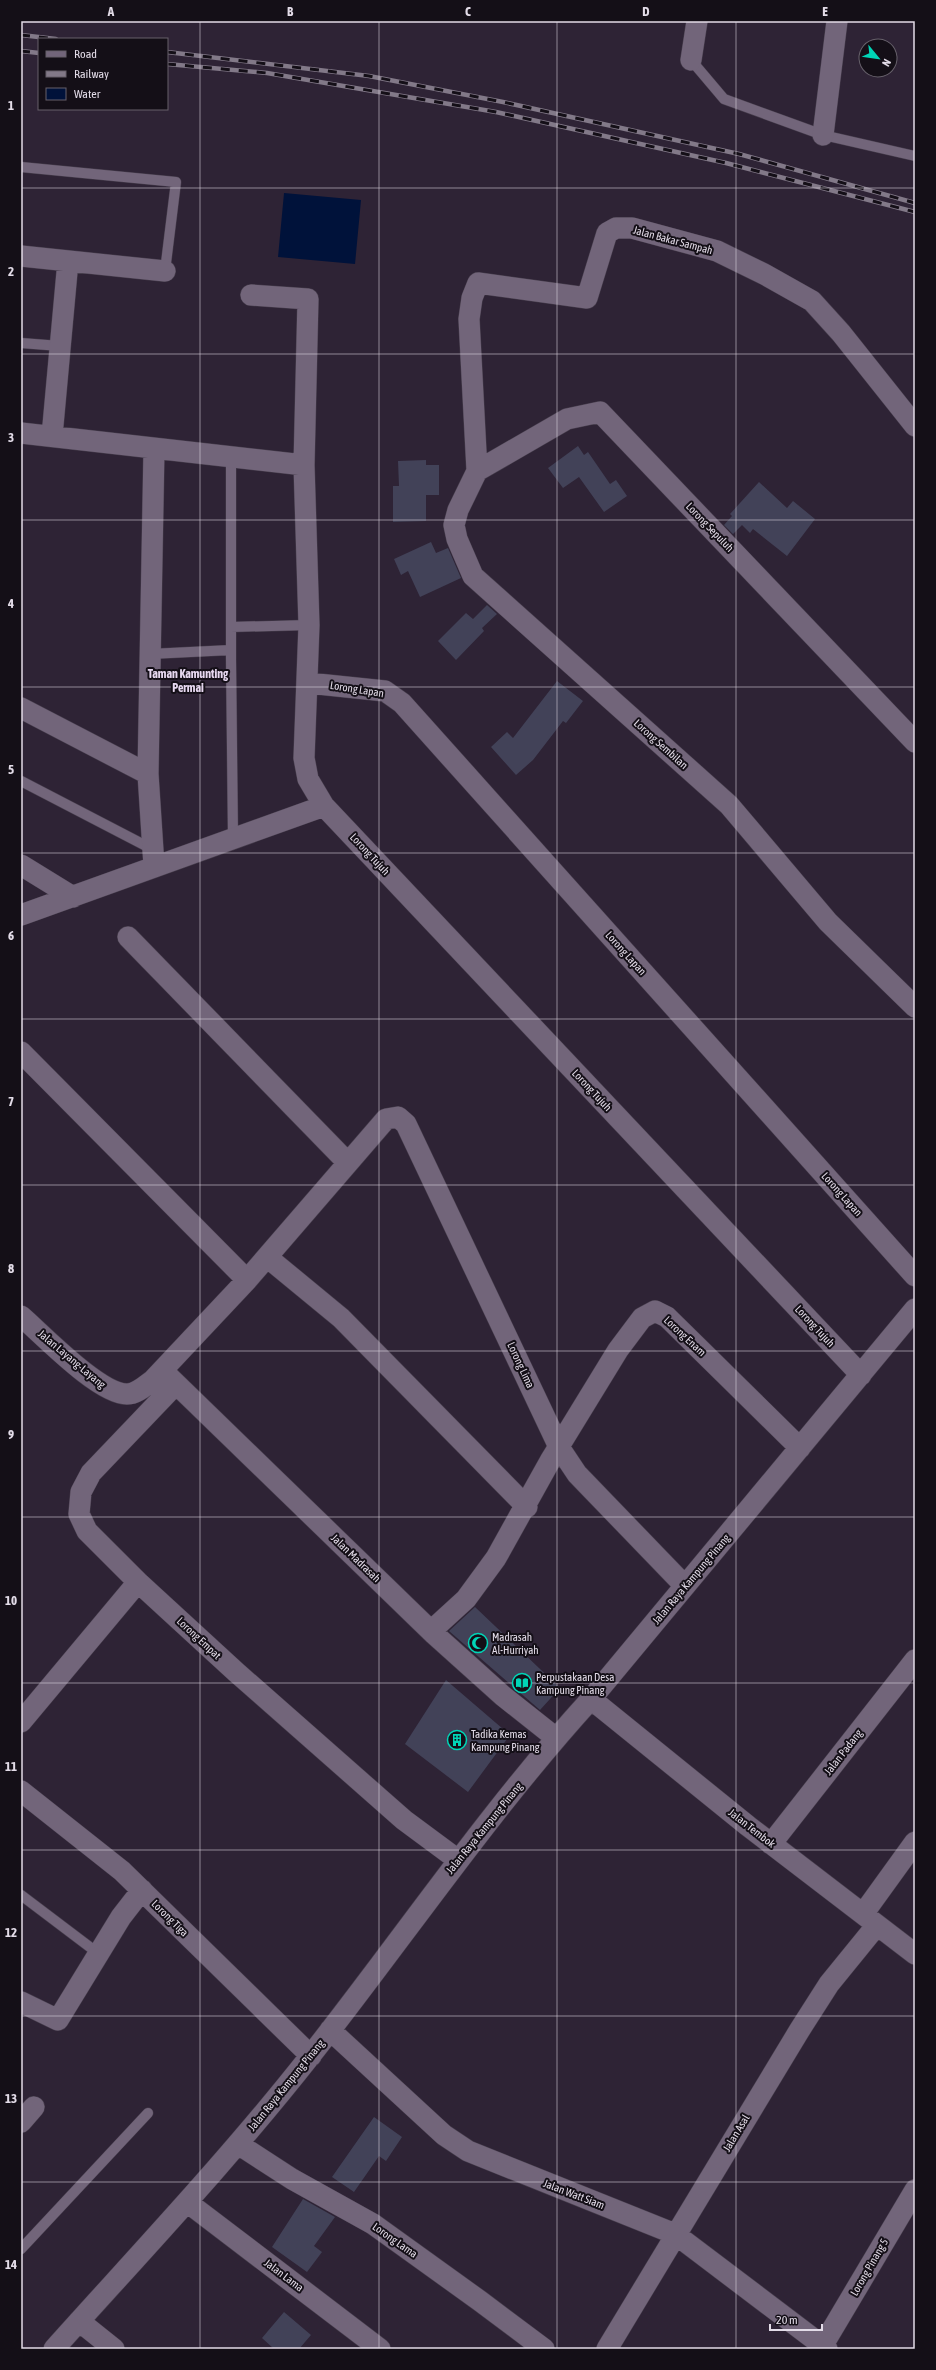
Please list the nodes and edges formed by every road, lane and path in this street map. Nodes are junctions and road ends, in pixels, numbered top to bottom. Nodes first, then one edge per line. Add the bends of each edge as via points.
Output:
1 (697, 21) edge
2 (837, 21) edge
3 (691, 60) joint
4 (824, 135) junction
5 (915, 156) edge
6 (21, 167) edge
7 (21, 256) edge
8 (68, 261) junction
9 (164, 271) joint
10 (251, 295) dead end
11 (21, 343) edge
12 (60, 346) junction
13 (915, 426) edge
14 (21, 433) edge
15 (52, 436) junction
16 (154, 449) junction
17 (232, 457) junction
18 (304, 465) junction
19 (477, 471) junction
20 (309, 625) junction
21 (231, 627) junction
22 (231, 650) junction
23 (150, 654) junction
24 (308, 682) junction
25 (21, 708) edge
26 (915, 742) edge
27 (148, 774) junction
28 (21, 781) edge
29 (324, 806) junction
30 (233, 838) junction
31 (153, 858) junction
32 (21, 865) edge
33 (73, 897) junction
34 (21, 915) edge
35 (128, 937) dead end
36 (915, 1007) edge
37 (21, 1052) edge
38 (347, 1162) junction
39 (267, 1258) junction
40 (915, 1276) edge
41 (247, 1280) junction
42 (915, 1309) edge
43 (21, 1316) edge
44 (861, 1375) junction
45 (169, 1377) junction
46 (559, 1447) junction
47 (800, 1448) junction
48 (527, 1507) junction
49 (138, 1582) junction
50 (685, 1586) junction
51 (431, 1631) junction
52 (915, 1660) edge
53 (591, 1699) junction
54 (21, 1722) edge
55 (556, 1738) junction
56 (21, 1791) edge
57 (915, 1842) edge
58 (771, 1844) junction
59 (458, 1860) junction
60 (142, 1890) junction
61 (21, 1895) edge
62 (870, 1919) junction
63 (99, 1954) junction
64 (915, 1954) edge
65 (21, 2002) edge
66 (330, 2030) junction
67 (311, 2056) junction
68 (148, 2114) dead end
69 (238, 2144) junction
70 (915, 2190) edge
71 (187, 2202) junction
72 (675, 2234) junction
73 (21, 2249) edge
74 (79, 2321) junction
75 (825, 2347) edge
76 (54, 2349) edge
77 (114, 2349) edge
78 (380, 2349) edge
79 (544, 2349) edge
80 (607, 2349) edge

1 - 3 street
2 - 4 street
3 - 4 lane via 724,99
4 - 5 lane
6 - 9 lane via 176,182
7 - 8 street
8 - 9 street
8 - 12 street
10 - 18 street, Lorong Tujuh via 308,299
11 - 12 lane
12 - 15 street
13 - 19 street, Jalan Bakar Sampah via 812,301 717,251 632,228 616,228 607,233 587,298 478,283 472,298 469,319
14 - 15 street
15 - 16 street
16 - 17 street
16 - 23 street
17 - 18 street
17 - 21 lane
18 - 20 street, Lorong Tujuh
19 - 26 street, Lorong Sepuluh via 568,418 600,412
19 - 36 street, Lorong Sembilan via 458,510 454,525 456,539 473,576 729,805 828,922
20 - 21 lane
20 - 24 street, Lorong Tujuh
21 - 22 lane
22 - 23 lane
22 - 30 lane
23 - 27 street
24 - 29 street, Lorong Tujuh via 304,758 308,779
24 - 40 street, Lorong Lapan via 385,691 402,703
25 - 27 street
27 - 31 street
28 - 31 lane
29 - 30 street
29 - 44 street, Lorong Tujuh
30 - 31 street
31 - 33 street
32 - 33 street
33 - 34 street
35 - 38 street
37 - 41 street
38 - 39 street
38 - 46 street, Lorong Lima via 386,1119 398,1117 406,1124
39 - 41 street
39 - 48 street via 341,1318
41 - 45 street
42 - 44 street, Jalan Raya Kampung Pinang
43 - 45 street, Jalan Layang-Layang via 94,1380 113,1392 128,1395
44 - 47 street, Jalan Raya Kampung Pinang
45 - 49 street, Lorong Empat via 91,1473 81,1492 79,1514 87,1531
45 - 51 street, Jalan Madrasah
46 - 47 street, Lorong Enam via 618,1350 642,1318 654,1311 667,1317
46 - 48 street
46 - 50 street, Lorong Lima via 577,1474
47 - 50 street, Jalan Raya Kampung Pinang
48 - 51 street via 496,1558 466,1599
49 - 54 street
49 - 59 street, Lorong Empat via 398,1814
50 - 53 street, Jalan Raya Kampung Pinang
51 - 55 street, Jalan Madrasah via 503,1696
52 - 58 street, Jalan Padang
53 - 55 street, Jalan Raya Kampung Pinang
53 - 58 street, Jalan Tembok
55 - 59 street, Jalan Raya Kampung Pinang
56 - 60 street, Lorong Tiga via 122,1871
57 - 62 street, Jalan Asal
58 - 62 street, Jalan Tembok
59 - 66 street, Jalan Raya Kampung Pinang
60 - 63 street via 121,1916
60 - 67 street, Lorong Tiga
61 - 63 lane
62 - 64 street, Jalan Tembok
62 - 72 street, Jalan Asal via 798,2031
63 - 65 street via 58,2020
66 - 67 street, Jalan Raya Kampung Pinang
66 - 72 street, Jalan Watt Siam via 444,2136 468,2151
67 - 69 street, Jalan Raya Kampung Pinang
68 - 73 lane
69 - 71 street, Jalan Raya Kampung Pinang
69 - 79 street, Lorong Lama via 292,2179 373,2224
70 - 75 street, Lorong Pinang 5
71 - 74 street, Jalan Raya Kampung Pinang
71 - 78 street, Jalan Lama
72 - 75 street, Jalan Watt Siam
72 - 80 street, Jalan Asal
74 - 76 street, Jalan Raya Kampung Pinang
74 - 77 street

